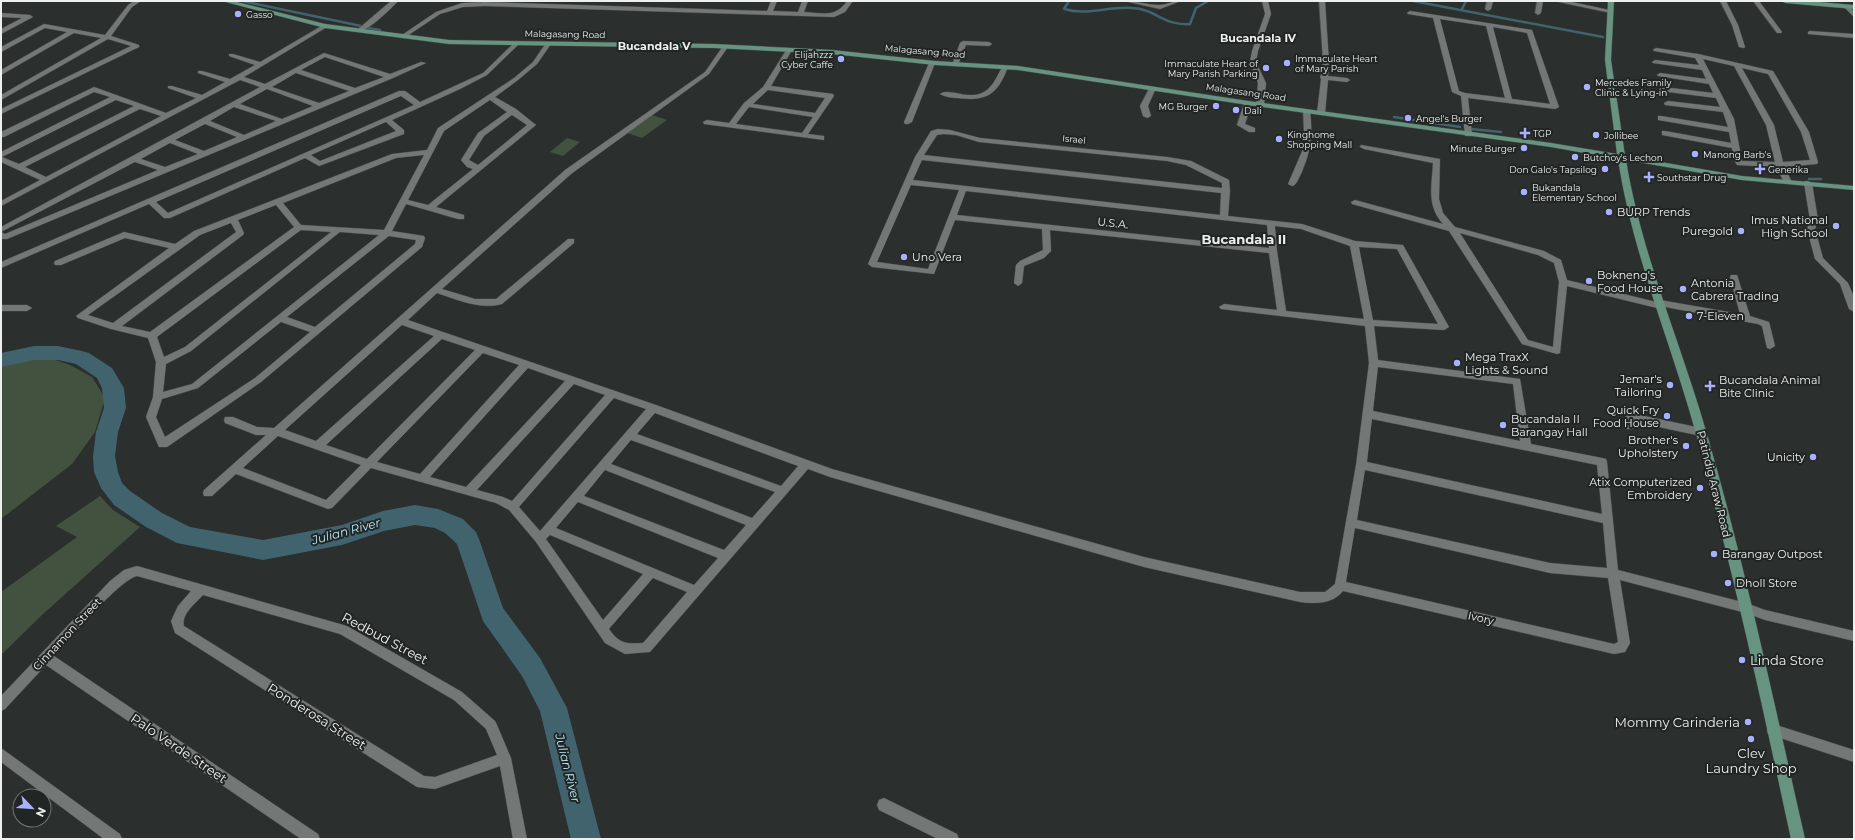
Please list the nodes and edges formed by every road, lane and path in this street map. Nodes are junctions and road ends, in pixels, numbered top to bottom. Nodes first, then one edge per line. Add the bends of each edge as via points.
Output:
1 (138, 1) edge
2 (225, 1) edge
3 (395, 1) edge
4 (652, 1) edge
5 (678, 1) edge
6 (774, 1) edge
7 (805, 1) edge
8 (850, 1) edge
9 (1127, 1) edge
10 (1178, 1) edge
11 (1265, 1) edge
12 (1322, 1) edge
13 (1490, 1) edge
14 (1540, 1) edge
15 (1557, 1) edge
16 (1611, 1) edge
17 (1723, 1) edge
18 (1756, 1) edge
19 (1786, 1) edge
20 (567, 4) edge
21 (1846, 7) junction
22 (1488, 8) dead end
23 (1854, 8) edge
24 (648, 9) junction
25 (674, 10) junction
26 (1610, 11) junction
27 (770, 12) junction
28 (801, 13) junction
29 (1538, 13) dead end
30 (1410, 14) dead end
31 (1, 15) edge
32 (1854, 15) edge
33 (1436, 18) junction
34 (1489, 25) junction
35 (324, 26) junction
36 (72, 31) junction
37 (358, 31) junction
38 (1, 32) edge
39 (1779, 32) dead end
40 (1810, 33) dead end
41 (1854, 36) edge
42 (107, 37) junction
43 (402, 37) junction
44 (516, 44) junction
45 (548, 44) junction
46 (989, 44) dead end
47 (726, 47) junction
48 (1742, 47) dead end
49 (1, 50) edge
50 (789, 50) junction
51 (1656, 50) dead end
52 (231, 55) dead end
53 (1698, 56) junction
54 (1655, 62) dead end
55 (423, 63) dead end
56 (932, 63) junction
57 (259, 64) junction
58 (955, 65) junction
59 (1737, 65) junction
60 (1005, 67) junction
61 (1704, 68) junction
62 (296, 71) junction
63 (200, 72) dead end
64 (1, 74) edge
65 (1660, 75) dead end
66 (238, 77) junction
67 (391, 77) junction
68 (1323, 77) junction
69 (1347, 80) dead end
70 (231, 82) junction
71 (1711, 82) junction
72 (170, 87) dead end
73 (266, 87) junction
74 (766, 88) junction
75 (1152, 88) junction
76 (1663, 89) dead end
77 (356, 91) junction
78 (944, 94) dead end
79 (1464, 95) junction
80 (1718, 96) junction
81 (116, 97) junction
82 (202, 97) junction
83 (490, 97) junction
84 (1, 98) edge
85 (1509, 101) junction
86 (1248, 103) junction
87 (1668, 103) dead end
88 (235, 105) junction
89 (420, 105) junction
90 (747, 105) junction
91 (1260, 105) junction
92 (140, 106) junction
93 (320, 106) junction
94 (1725, 110) junction
95 (513, 111) junction
96 (1306, 111) junction
97 (1, 112) edge
98 (1321, 113) junction
99 (817, 115) junction
100 (167, 116) junction
101 (1147, 116) dead end
102 (1661, 118) dead end
103 (387, 119) junction
104 (205, 121) junction
105 (282, 121) junction
106 (707, 122) dead end
107 (908, 122) dead end
108 (731, 126) junction
109 (1252, 130) dead end
110 (1732, 130) junction
111 (1665, 133) dead end
112 (1468, 134) junction
113 (1, 135) edge
114 (804, 135) junction
115 (243, 137) junction
116 (821, 138) dead end
117 (169, 140) junction
118 (1735, 146) junction
119 (1364, 147) dead end
120 (1585, 151) junction
121 (429, 152) junction
122 (205, 154) junction
123 (1, 155) edge
124 (306, 155) junction
125 (1621, 157) junction
126 (919, 158) junction
127 (1, 159) edge
128 (135, 159) junction
129 (1779, 165) junction
130 (19, 167) junction
131 (479, 168) junction
132 (165, 170) junction
133 (1624, 174) junction
134 (46, 180) junction
135 (909, 182) junction
136 (1788, 182) junction
137 (1808, 183) junction
138 (1292, 184) dead end
139 (1854, 188) edge
140 (963, 189) junction
141 (1226, 191) junction
142 (3, 200) edge
143 (150, 201) junction
144 (404, 201) junction
145 (278, 202) junction
146 (1355, 202) dead end
147 (430, 208) junction
148 (461, 217) dead end
149 (951, 217) junction
150 (1224, 218) junction
151 (234, 219) junction
152 (1271, 222) junction
153 (298, 227) junction
154 (1046, 227) junction
155 (1452, 228) junction
156 (1, 230) edge
157 (338, 230) junction
158 (387, 233) junction
159 (1, 236) edge
160 (571, 241) dead end
161 (1354, 244) junction
162 (176, 247) junction
163 (1273, 251) junction
164 (58, 263) dead end
165 (1, 264) edge
166 (1734, 277) dead end
167 (1562, 282) junction
168 (1018, 283) dead end
169 (436, 290) junction
170 (1661, 304) junction
171 (1224, 307) dead end
172 (1, 308) edge
173 (26, 308) dead end
174 (1854, 309) edge
175 (1282, 312) junction
176 (279, 318) junction
177 (1746, 318) junction
178 (401, 321) junction
179 (1369, 323) junction
180 (114, 327) junction
181 (317, 331) junction
182 (440, 335) junction
183 (152, 336) junction
184 (1770, 346) dead end
185 (482, 349) junction
186 (161, 362) junction
187 (1374, 363) junction
188 (526, 364) junction
189 (572, 380) junction
190 (612, 394) junction
191 (158, 397) junction
192 (653, 408) junction
193 (1367, 414) junction
194 (229, 420) dead end
195 (1629, 426) dead end
196 (278, 432) junction
197 (1701, 432) junction
198 (629, 435) junction
199 (1526, 445) junction
200 (318, 446) junction
201 (370, 464) junction
202 (806, 464) junction
203 (1361, 465) junction
204 (603, 466) junction
205 (235, 469) junction
206 (422, 479) junction
207 (469, 491) junction
208 (783, 491) junction
209 (208, 493) dead end
210 (576, 497) junction
211 (513, 507) junction
212 (1608, 520) junction
213 (1351, 523) junction
214 (755, 524) junction
215 (549, 530) junction
216 (540, 539) junction
217 (726, 556) junction
218 (137, 571) joint
219 (652, 572) junction
220 (1613, 573) junction
221 (1340, 585) junction
222 (200, 589) junction
223 (696, 591) junction
224 (1746, 608) junction
225 (602, 629) junction
226 (1854, 636) edge
227 (45, 657) junction
228 (1, 705) edge
229 (1773, 730) junction
230 (1, 754) edge
231 (1854, 756) edge
232 (505, 758) junction
233 (884, 805) dead end
234 (115, 839) edge
235 (313, 839) edge
236 (520, 839) edge
237 (952, 839) edge
238 (1798, 839) edge

1 - 42 street via 130,6
2 - 35 main road, Malagasang Road
3 - 37 street
4 - 24 street
5 - 25 street
6 - 27 street
7 - 28 street
8 - 28 street via 839,14
9 - 10 street via 1160,7
11 - 91 street via 1268,14 1254,51 1253,62 1262,83
12 - 68 street via 1326,62
13 - 22 street
14 - 29 street
15 - 26 street
16 - 26 main road, Patindig Araw Road
17 - 48 street
18 - 39 street
19 - 21 main road
20 - 24 street
20 - 43 street via 462,5 438,13
21 - 23 main road
21 - 32 street
24 - 25 street
25 - 27 street via 738,8
26 - 125 main road, Patindig Araw Road via 1608,60
27 - 28 street
30 - 33 street
31 - 38 street via 30,16
33 - 34 street
33 - 79 street via 1456,92
34 - 85 street
34 - 85 street via 1530,31 1555,107
35 - 37 main road, Malagasang Road
35 - 57 street
36 - 42 street
36 - 49 street via 44,26
36 - 64 street
37 - 43 main road, Malagasang Road
40 - 41 street
42 - 84 street
42 - 97 street via 137,46
43 - 44 main road, Malagasang Road via 449,42
44 - 45 main road, Malagasang Road
44 - 89 street via 485,74
45 - 47 main road, Malagasang Road
45 - 83 street via 516,79
46 - 58 street via 963,43
47 - 50 main road, Malagasang Road
47 - 169 street via 707,73 568,172
50 - 56 main road, Malagasang Road
50 - 74 street
51 - 53 street
52 - 57 street
53 - 59 street
53 - 61 street
54 - 61 street
55 - 67 street
56 - 58 main road, Malagasang Road
56 - 107 street
57 - 66 street
58 - 60 main road, Malagasang Road
59 - 129 street via 1770,125
59 - 129 street via 1771,72 1805,132 1814,162
60 - 75 main road, Malagasang Road
60 - 78 street via 996,86 979,98
61 - 71 street
62 - 67 street via 324,55
62 - 73 street
62 - 77 street
63 - 70 street
65 - 71 street
66 - 70 street
66 - 73 street
67 - 77 street
68 - 69 street
68 - 98 street
70 - 82 street
71 - 80 street
72 - 82 street
73 - 88 street
73 - 93 street
74 - 90 street
74 - 99 street via 830,96
75 - 86 main road, Malagasang Road
75 - 101 street via 1144,106
76 - 80 street
77 - 93 street
79 - 85 street
79 - 112 street
80 - 94 street
81 - 92 street
81 - 113 street via 94,89
81 - 123 street
82 - 100 street
83 - 95 street
83 - 121 street via 441,130
86 - 91 main road, Malagasang Road
86 - 109 street via 1241,125
87 - 94 street
88 - 104 street
88 - 105 street
89 - 103 street
89 - 143 street via 402,93
90 - 99 street
90 - 108 street
91 - 96 main road, Malagasang Road
92 - 100 street
92 - 130 street
93 - 105 street
94 - 110 street
95 - 131 street via 481,134 466,160 470,165
95 - 131 street via 532,125
96 - 98 main road, Malagasang Road
96 - 138 street via 1308,148
98 - 112 main road, Malagasang Road
99 - 114 street
100 - 134 street
102 - 110 street
103 - 124 street
103 - 124 street via 401,132 318,164
104 - 115 street
104 - 117 street
105 - 115 street
106 - 108 street
108 - 114 street
110 - 118 street
111 - 118 street
112 - 120 main road, Malagasang Road
114 - 116 street
115 - 122 street
117 - 122 street
117 - 128 street
118 - 129 street via 1740,163
119 - 155 street via 1437,161 1435,199 1440,214
120 - 125 main road, Malagasang Road
120 - 133 main road via 1608,161
121 - 144 street
121 - 145 street via 395,156
122 - 132 street
124 - 143 street via 167,216
125 - 133 main road, Patindig Araw Road
125 - 136 main road, Malagasang Road via 1742,178
126 - 135 street, Israel
126 - 141 street
126 - 141 street, Israel via 934,133 940,131 979,140 1188,163 1226,182
127 - 130 street
128 - 132 street
128 - 156 street
129 - 136 street
130 - 134 street
131 - 147 street
132 - 159 street via 4,238
133 - 170 main road, Patindig Araw Road via 1637,227
134 - 142 street
135 - 140 street
135 - 149 street, Israel via 872,264 931,272
136 - 137 main road, Malagasang Road
137 - 139 main road, Malagasang Road
137 - 174 street via 1814,220 1811,229 1819,259 1844,283
140 - 149 street
140 - 150 street
141 - 150 street
143 - 165 street
144 - 147 street
144 - 158 street
145 - 151 street
145 - 153 street
146 - 155 street
147 - 148 street
149 - 154 street, U.S.A.
150 - 152 street
151 - 162 street via 197,234
151 - 180 street via 240,233
152 - 161 street via 1302,227
152 - 163 street
153 - 157 street
153 - 183 street
154 - 163 street, U.S.A.
154 - 168 street via 1047,251 1039,257 1026,260 1020,266
155 - 167 street via 1541,253 1558,262
155 - 167 street via 1525,342 1557,352
157 - 158 street
157 - 186 street via 188,349
158 - 176 street
158 - 181 street via 421,238 418,245
160 - 169 street via 499,302 476,301
161 - 179 street
161 - 179 street via 1400,247 1444,327
162 - 164 street via 124,235
162 - 180 street via 81,316
163 - 175 street
166 - 177 street
167 - 170 street
169 - 178 street
170 - 177 street
170 - 197 main road, Patindig Araw Road
171 - 175 street
172 - 173 street
175 - 179 street
176 - 181 street
176 - 191 street via 195,386
177 - 184 street via 1766,324
178 - 182 street
178 - 196 street
179 - 187 street
180 - 183 street
181 - 191 street via 258,380 163,444 151,417
182 - 185 street
182 - 200 street
183 - 186 street
185 - 188 street
185 - 201 street
186 - 191 street
187 - 193 street
187 - 199 street via 1517,381
188 - 189 street
188 - 206 street
189 - 190 street
189 - 207 street
190 - 192 street
190 - 211 street
192 - 198 street
192 - 202 street
193 - 199 street
193 - 203 street
194 - 196 street via 256,431
195 - 197 street via 1630,419 1635,418
196 - 200 street
196 - 205 street
197 - 224 main road, Patindig Araw Road
198 - 204 street
198 - 208 street
199 - 212 street via 1602,462
200 - 201 street
201 - 205 street via 328,505
201 - 206 street
202 - 208 street
202 - 221 street via 1049,536 1230,582 1314,599 1332,595
203 - 212 street
203 - 213 street
204 - 210 street
204 - 214 street
205 - 209 street
206 - 207 street
207 - 211 street
208 - 214 street
210 - 215 street
210 - 217 street
211 - 216 street
212 - 220 street
213 - 220 street via 1550,568
213 - 221 street
214 - 217 street
215 - 216 street
215 - 219 street
216 - 225 street
217 - 223 street
218 - 222 street, Redbud Street
218 - 227 street, Cinnamon Street via 128,573 114,584
219 - 223 street
219 - 225 street
220 - 221 street, Ivory via 1624,643 1621,648 1614,649
220 - 224 street
222 - 232 street, Redbud Street via 343,630 458,696 491,725
222 - 232 street, Ponderosa Street via 182,610 177,621 179,629 422,782 435,783
223 - 225 street via 646,648 625,649 610,639
224 - 226 street via 1765,615
224 - 229 main road, Patindig Araw Road
227 - 228 street, Cinnamon Street
227 - 235 street, Palo Verde Street
229 - 231 street
229 - 238 main road, Patindig Araw Road
230 - 234 street
232 - 236 street, Redbud Street
233 - 237 street

